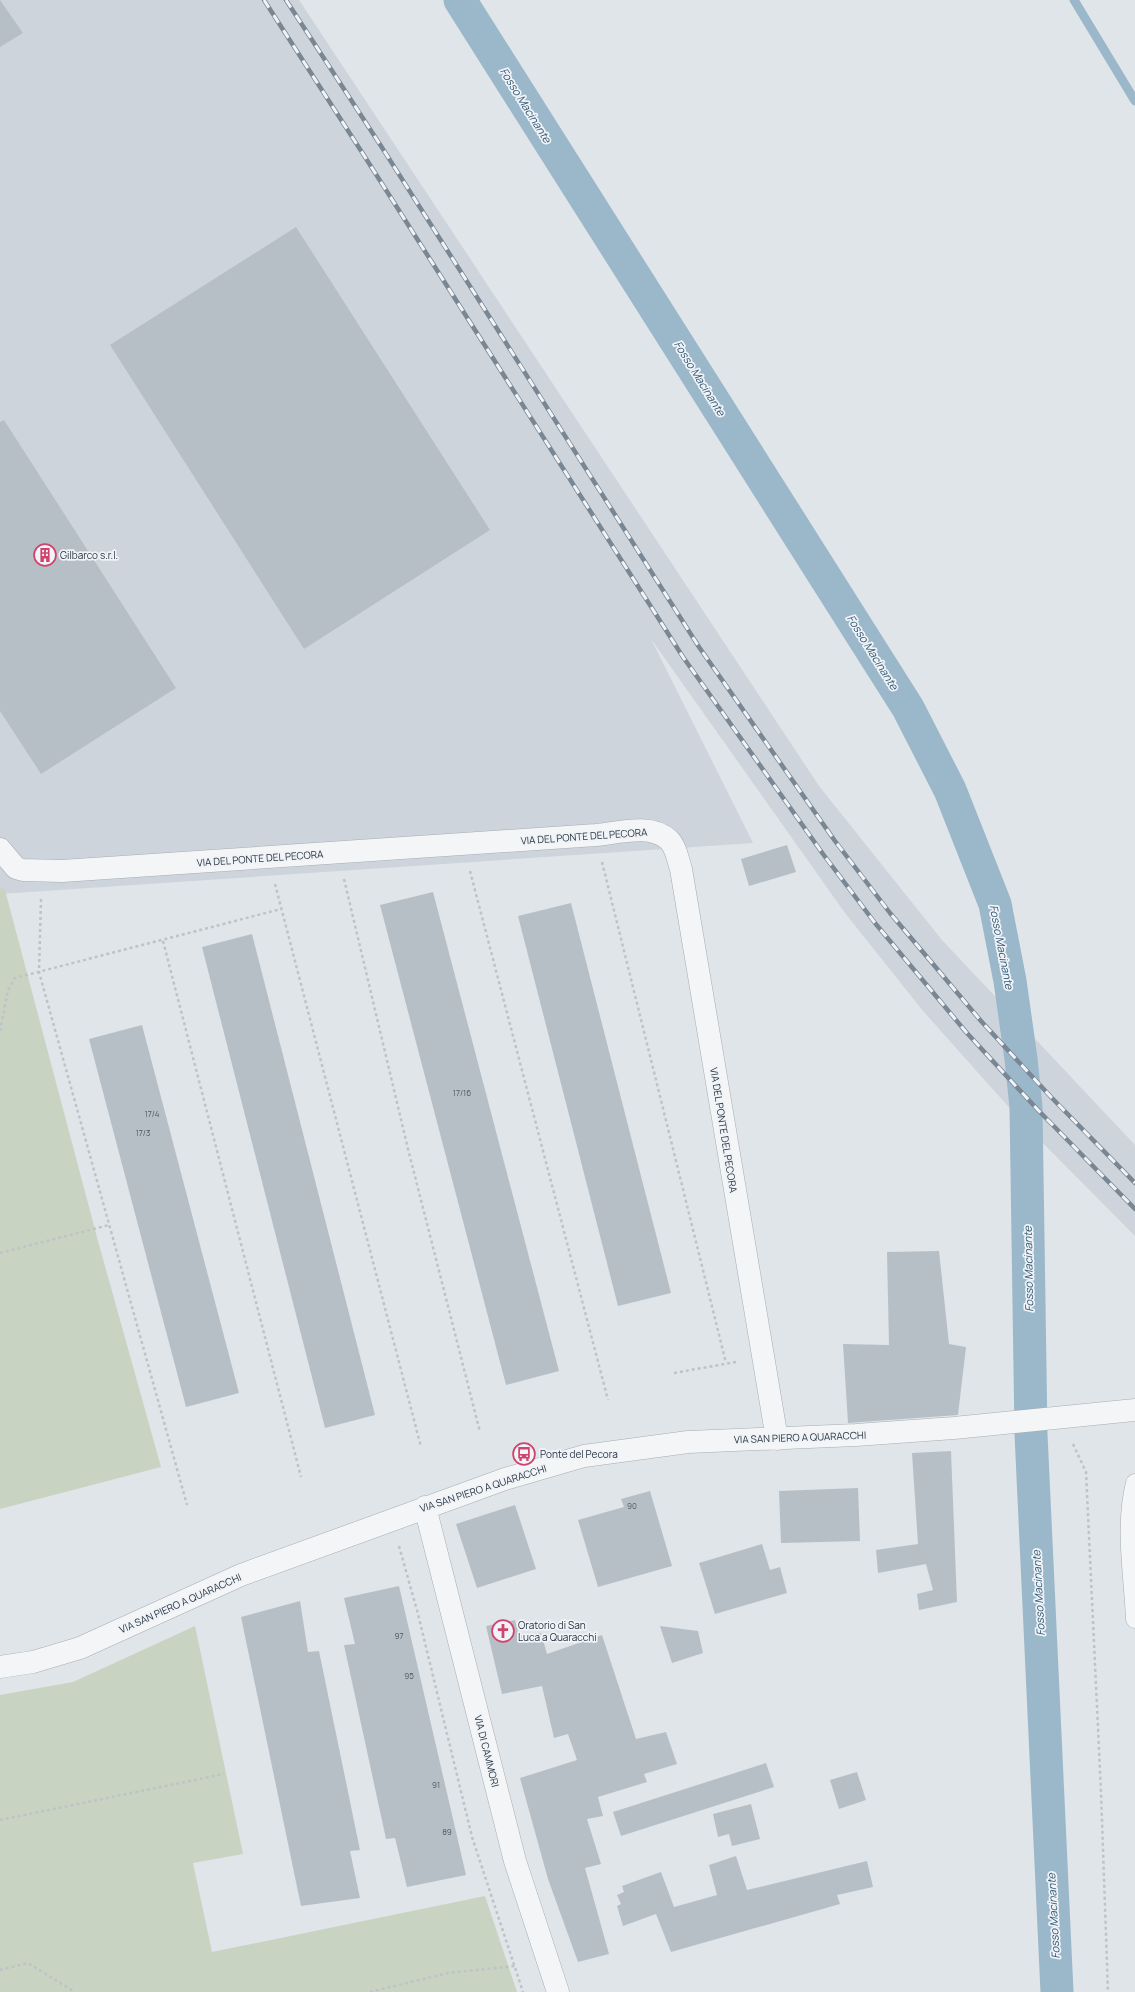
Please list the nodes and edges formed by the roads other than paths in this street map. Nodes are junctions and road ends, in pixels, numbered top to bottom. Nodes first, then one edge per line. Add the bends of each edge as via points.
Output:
1 (5, 855) edge
2 (1128, 1410) edge
3 (777, 1439) junction
4 (1135, 1483) edge
5 (425, 1507) junction
6 (1135, 1619) edge
7 (0, 1667) edge
8 (558, 1992) edge

1 - 3 street, VIA DEL PONTE DEL PECORA via 16,868 23,870 62,871 647,830 657,832 669,841 681,869
2 - 3 street, VIA SAN PIERO A QUARACCHI via 954,1428
3 - 5 street, VIA SAN PIERO A QUARACCHI via 688,1442 584,1456 505,1479
4 - 6 lane via 1130,1539
5 - 7 street, VIA SAN PIERO A QUARACCHI via 241,1575 80,1648 32,1662
5 - 8 street, VIA DI CAMMORI via 515,1861

